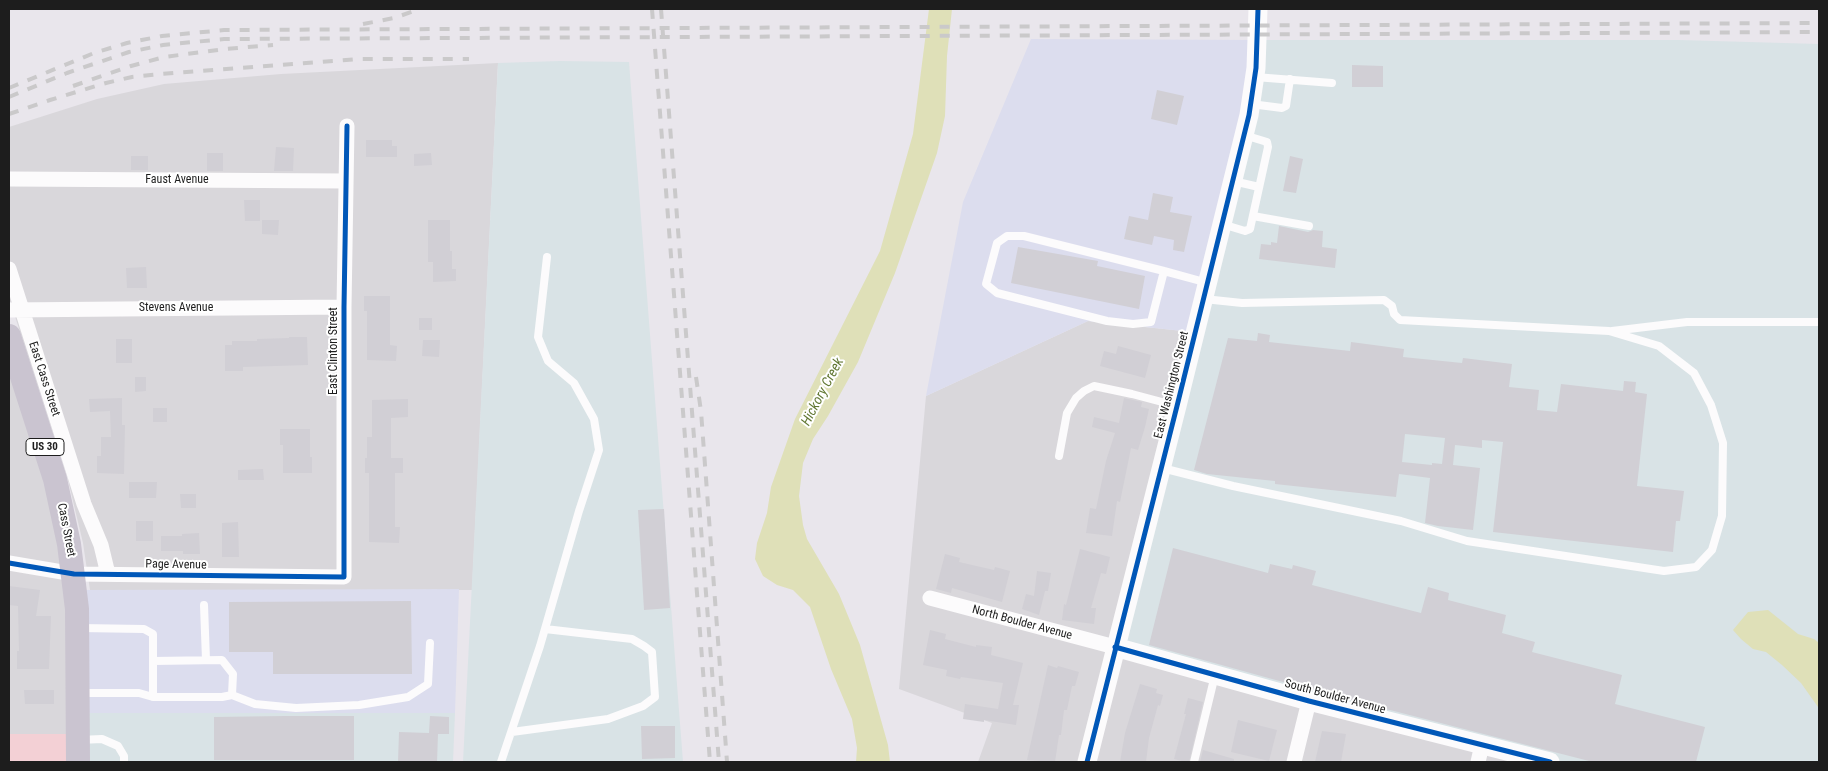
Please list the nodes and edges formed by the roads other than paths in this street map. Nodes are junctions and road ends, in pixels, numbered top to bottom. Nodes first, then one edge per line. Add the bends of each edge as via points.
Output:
1 (1258, 9) edge
2 (1255, 76) junction
3 (1290, 79) junction
4 (1332, 83) dead end
5 (1251, 104) junction
6 (347, 126) dead end
7 (1244, 135) junction
8 (9, 179) edge
9 (345, 181) junction
10 (1233, 181) junction
11 (1259, 187) junction
12 (1253, 216) junction
13 (1222, 224) junction
14 (1308, 226) dead end
15 (547, 257) dead end
16 (9, 269) edge
17 (1164, 271) junction
18 (1206, 291) junction
19 (344, 307) junction
20 (15, 310) edge
21 (1819, 322) edge
22 (1609, 331) junction
23 (9, 336) edge
24 (1177, 406) junction
25 (1059, 456) dead end
26 (1162, 468) junction
27 (9, 563) edge
28 (73, 567) junction
29 (108, 574) junction
30 (344, 577) joint
31 (930, 598) dead end
32 (204, 605) dead end
33 (77, 628) junction
34 (545, 629) junction
35 (430, 643) dead end
36 (1115, 647) junction
37 (206, 660) junction
38 (153, 661) junction
39 (1215, 675) junction
40 (78, 693) junction
41 (232, 695) junction
42 (153, 697) junction
43 (1309, 701) junction
44 (512, 732) junction
45 (78, 751) edge
46 (1480, 753) edge
47 (124, 762) edge
48 (501, 762) edge
49 (1087, 762) edge
50 (1194, 762) edge
51 (1294, 762) edge
52 (1550, 762) edge

1 - 2 street, East Washington Street
2 - 3 lane
2 - 5 street, East Washington Street
3 - 4 lane
3 - 5 lane via 1286,106
5 - 7 street, East Washington Street
6 - 9 street, East Clinton Street
7 - 10 street, East Washington Street
7 - 11 lane via 1267,142
8 - 9 street, Faust Avenue
9 - 19 street, East Clinton Street
10 - 11 lane
10 - 13 street, East Washington Street
11 - 12 lane
12 - 13 lane via 1250,229 1245,231
12 - 14 lane
13 - 18 street, East Washington Street
15 - 34 lane via 538,338 548,361 574,383 594,418 599,450
16 - 20 street, East Cass Street
17 - 17 lane via 1024,236 1007,236 997,243 986,284 997,293 1107,321 1133,324 1151,322
17 - 18 lane
18 - 22 lane via 1242,303 1384,300 1400,320
18 - 24 street, East Washington Street
19 - 20 street, Stevens Avenue
19 - 30 street, East Clinton Street
20 - 29 street, East Cass Street via 101,545
21 - 22 lane via 1687,322
22 - 26 lane via 1659,346 1694,373 1711,405 1724,443 1722,516 1712,550 1696,567 1664,571 1467,541 1401,522
23 - 28 main road, Cass Street / US 30 via 55,479
24 - 25 lane via 1094,386 1076,398 1067,413
24 - 26 street, East Washington Street
26 - 36 street, East Washington Street
27 - 28 street, Page Avenue
28 - 29 street, Page Avenue
28 - 33 main road, Cass Street / US 30
29 - 30 street, Page Avenue
31 - 36 street, North Boulder Avenue
32 - 37 lane
33 - 38 lane via 144,629 153,634
33 - 40 main road, Cass Street / US 30
34 - 44 lane
34 - 44 lane via 632,639 644,646 652,652 655,697 643,706 608,719
35 - 41 lane via 428,684 408,698 359,705 296,708 255,704
36 - 39 street, South Boulder Avenue
36 - 49 street, East Washington Street
37 - 38 lane
37 - 41 lane via 222,660 233,674
38 - 42 lane
39 - 43 street, South Boulder Avenue
39 - 50 lane
40 - 42 lane via 139,693
40 - 45 main road, Cass Street / US 30
41 - 42 lane
43 - 46 street, South Boulder Avenue
43 - 51 street
44 - 48 lane
45 - 47 lane via 102,739 118,746
46 - 52 street, South Boulder Avenue

